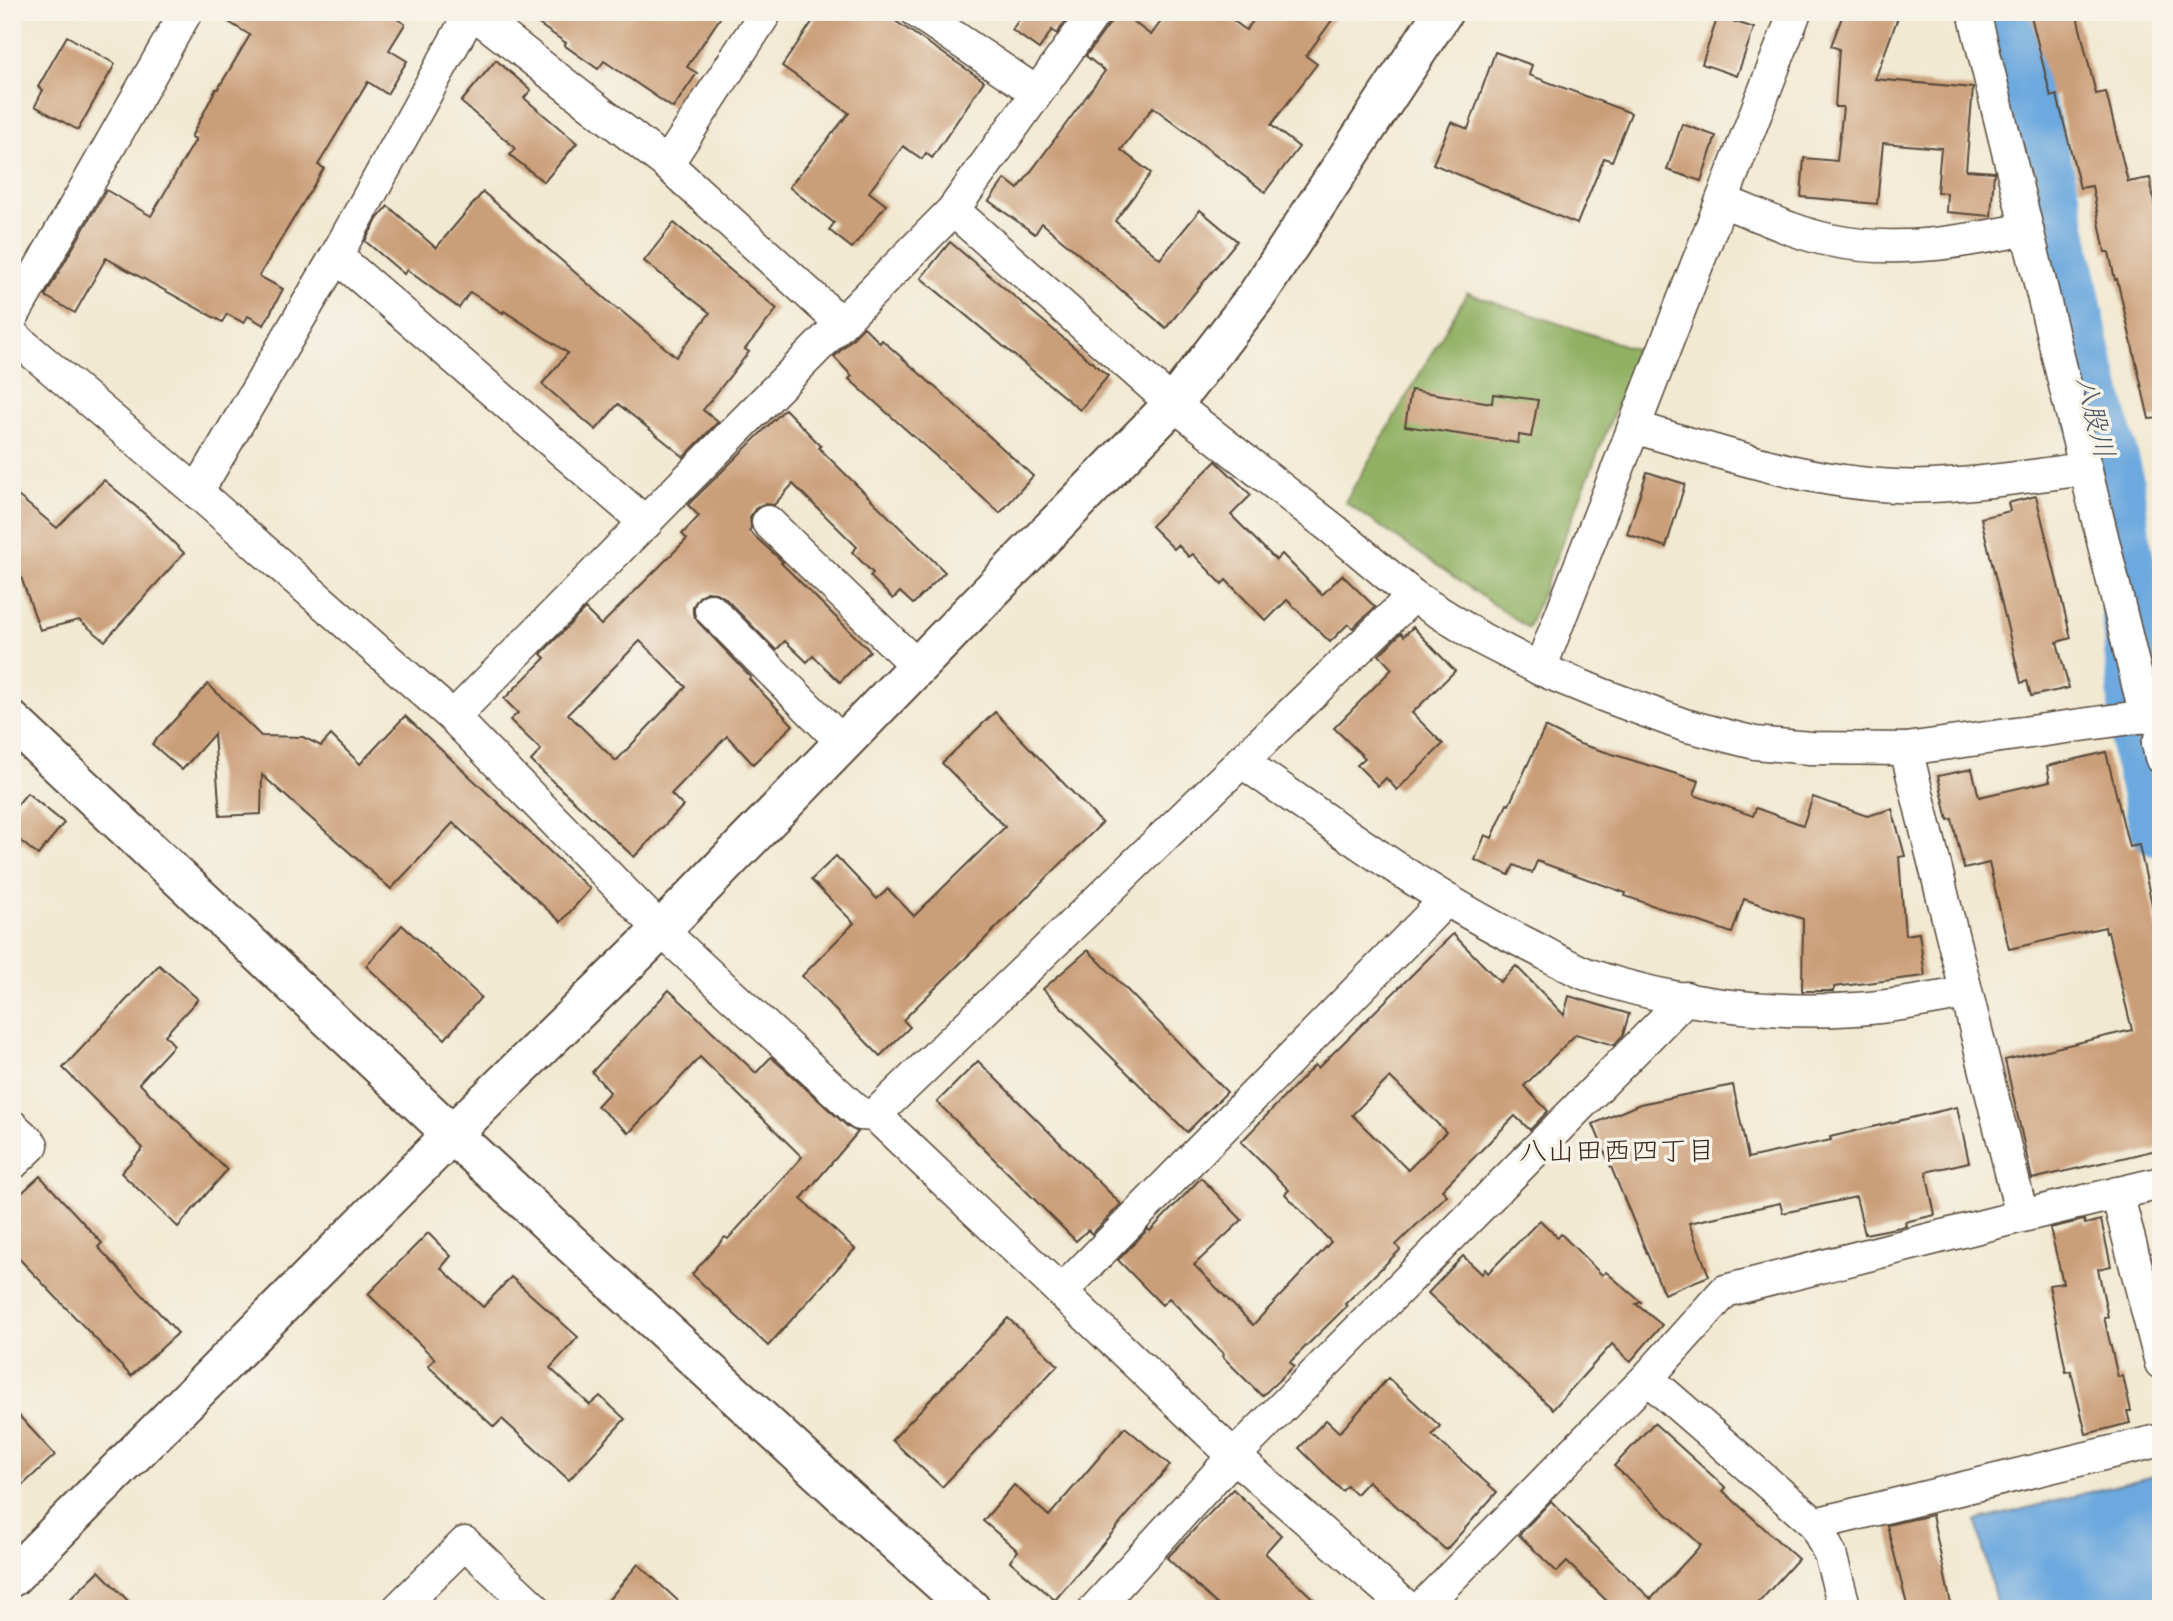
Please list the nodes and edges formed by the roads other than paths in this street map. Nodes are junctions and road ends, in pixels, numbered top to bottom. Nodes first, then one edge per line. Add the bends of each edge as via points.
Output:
1 (186, 12) edge
2 (472, 12) edge
3 (766, 12) edge
4 (917, 12) edge
5 (1095, 12) edge
6 (1443, 12) edge
7 (1795, 12) edge
8 (1974, 12) edge
9 (1036, 92) junction
10 (667, 164) junction
11 (1722, 201) junction
12 (953, 210) junction
13 (2027, 229) junction
14 (336, 256) junction
15 (12, 317) edge
16 (841, 323) junction
17 (12, 335) edge
18 (1173, 404) junction
19 (1634, 427) junction
20 (2086, 469) junction
21 (197, 492) junction
22 (768, 522) dead end
23 (646, 523) junction
24 (1413, 596) junction
25 (711, 610) dead end
26 (918, 667) junction
27 (1539, 668) junction
28 (453, 717) junction
29 (12, 721) edge
30 (2156, 733) edge
31 (842, 743) junction
32 (1906, 750) junction
33 (1241, 761) junction
34 (1446, 900) junction
35 (661, 930) junction
36 (1966, 993) junction
37 (1686, 998) junction
38 (875, 1115) junction
39 (12, 1126) edge
40 (452, 1133) junction
41 (12, 1164) edge
42 (2161, 1183) edge
43 (2117, 1193) junction
44 (2022, 1216) junction
45 (1061, 1292) junction
46 (2161, 1363) edge
47 (1647, 1378) junction
48 (2161, 1440) edge
49 (1234, 1456) junction
50 (1815, 1524) junction
51 (12, 1577) edge
52 (398, 1609) edge
53 (534, 1609) edge
54 (971, 1609) edge
55 (1096, 1609) edge
56 (1409, 1609) edge
57 (1420, 1609) edge
58 (1845, 1609) edge

1 - 15 street
2 - 10 street
2 - 14 street
3 - 10 street
4 - 9 street
5 - 9 street
6 - 18 street via 1257,295
7 - 11 street
8 - 13 street
9 - 12 street
10 - 16 street
11 - 13 street via 1829,240 1877,245 1931,245
11 - 19 street
12 - 16 street
12 - 18 street
13 - 20 street
14 - 21 street
14 - 23 street
16 - 23 street
17 - 21 street
18 - 24 street
18 - 26 street
19 - 20 street via 1782,468 1891,485 1931,486
19 - 27 street
20 - 30 street
21 - 28 street
22 - 26 street
23 - 28 street
24 - 27 street
24 - 33 street
25 - 31 street
26 - 31 street
27 - 32 street via 1684,725 1755,743
28 - 35 street
29 - 40 street
30 - 32 street
31 - 35 street
32 - 36 street
33 - 34 street
33 - 38 street
34 - 37 street via 1587,974
34 - 45 street
35 - 38 street via 860,1114
35 - 40 street
36 - 37 street via 1870,1008 1797,1012
36 - 44 street
37 - 49 street
38 - 45 street
39 - 41 street via 32,1145
40 - 51 street
40 - 54 street
42 - 43 street
43 - 44 street
43 - 46 street
44 - 47 street via 1725,1291
45 - 49 street
47 - 50 street
47 - 57 street
48 - 50 street
49 - 55 street
49 - 56 street
50 - 58 street via 1830,1554
52 - 53 street via 465,1543

